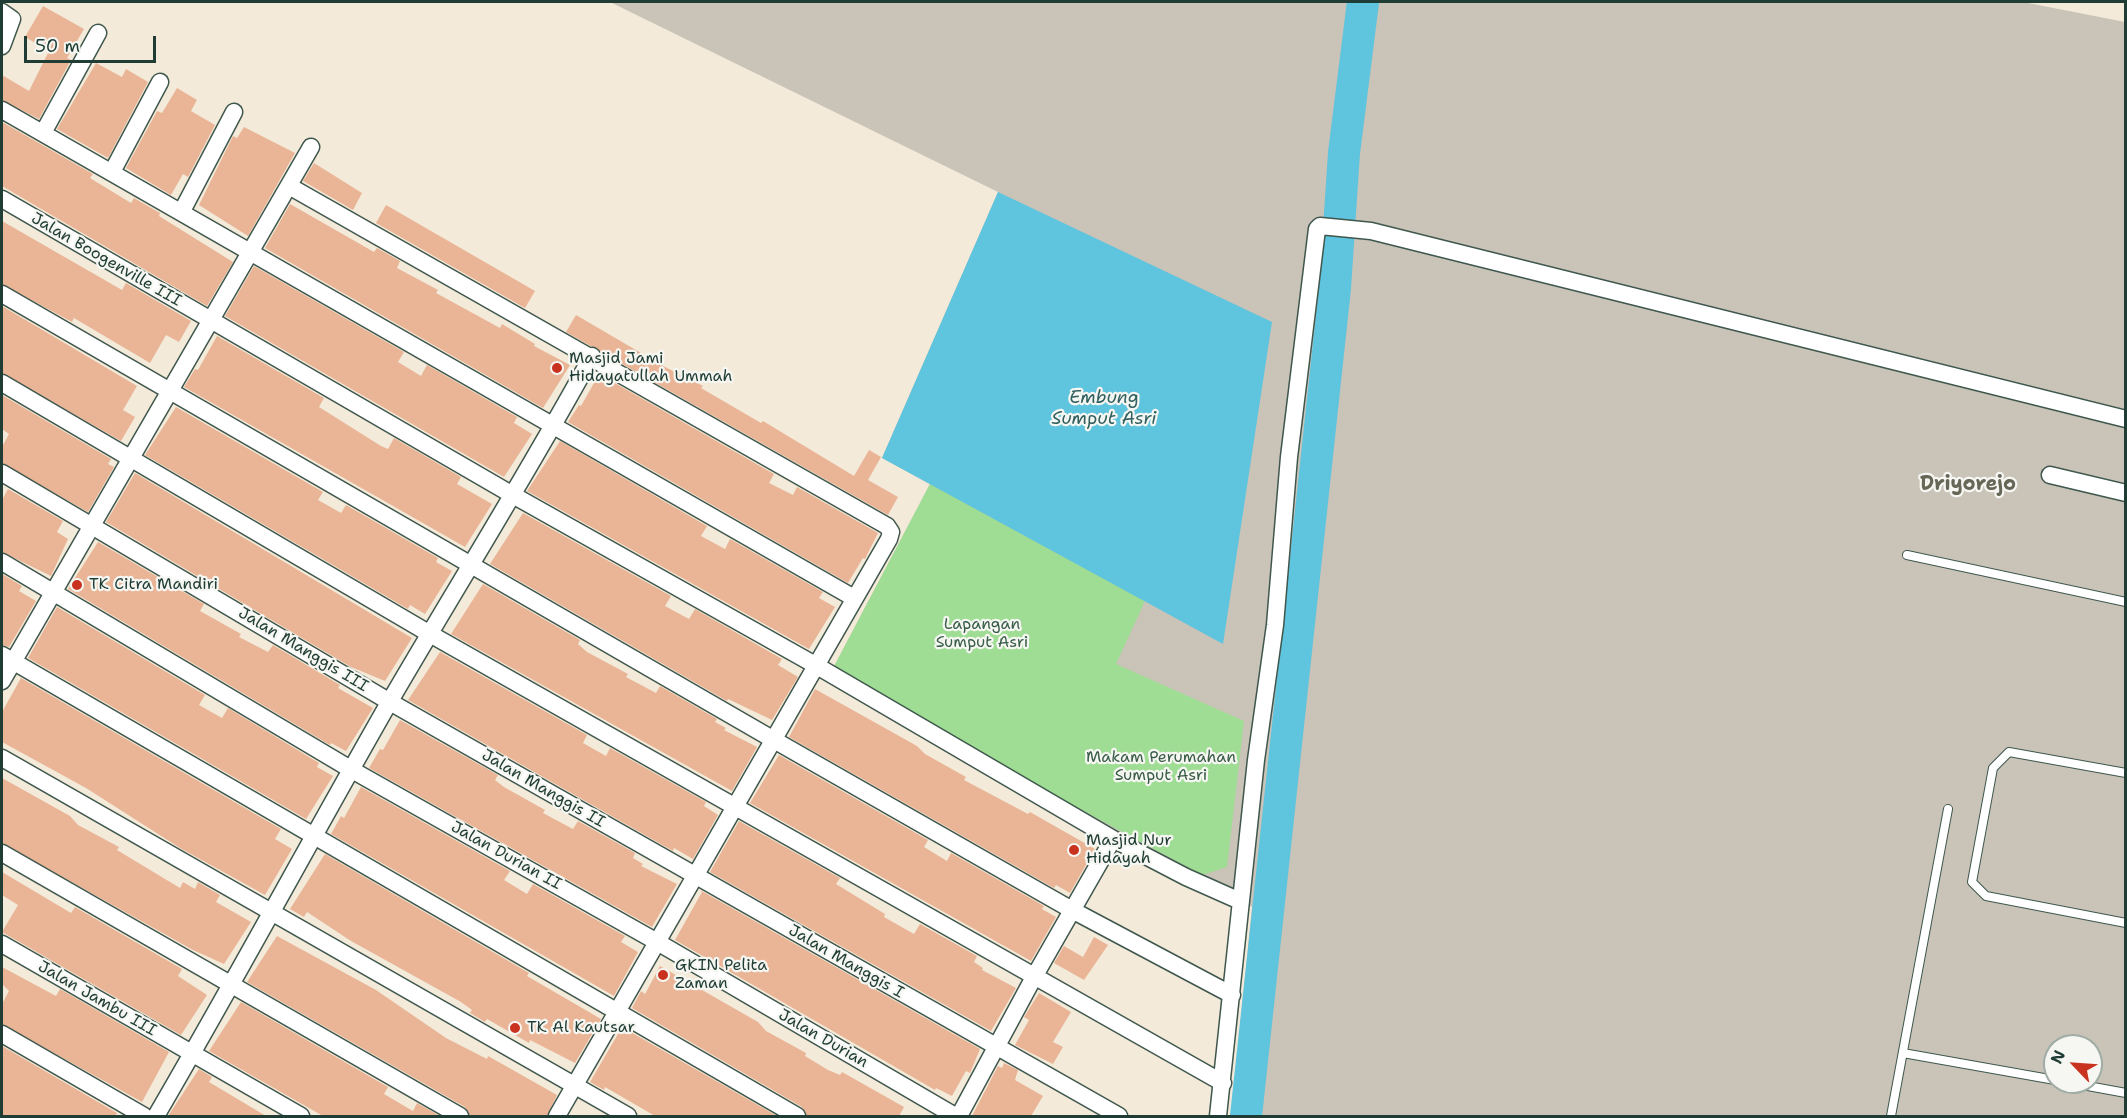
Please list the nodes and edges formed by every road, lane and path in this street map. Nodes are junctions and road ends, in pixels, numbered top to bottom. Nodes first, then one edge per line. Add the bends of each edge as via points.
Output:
1 (2, 12) edge
2 (98, 33) dead end
3 (2, 46) edge
4 (160, 81) dead end
5 (2, 110) edge
6 (234, 112) dead end
7 (43, 134) junction
8 (311, 147) dead end
9 (112, 172) junction
10 (289, 186) junction
11 (2, 199) edge
12 (182, 211) junction
13 (250, 251) junction
14 (2, 294) edge
15 (211, 321) junction
16 (592, 356) junction
17 (2, 383) edge
18 (169, 392) junction
19 (2126, 419) edge
20 (553, 428) junction
21 (131, 458) junction
22 (2, 473) edge
23 (2050, 475) dead end
24 (2126, 493) edge
25 (511, 494) junction
26 (92, 525) junction
27 (1906, 555) dead end
28 (2, 562) edge
29 (470, 566) junction
30 (55, 592) junction
31 (854, 598) junction
32 (2126, 602) edge
33 (430, 634) junction
34 (7, 658) edge
35 (817, 666) junction
36 (2, 681) edge
37 (390, 702) junction
38 (774, 740) junction
39 (2, 758) edge
40 (352, 770) junction
41 (2126, 773) edge
42 (736, 807) junction
43 (1948, 809) dead end
44 (315, 837) junction
45 (1113, 839) junction
46 (2, 853) edge
47 (695, 876) junction
48 (1240, 901) junction
49 (1072, 910) junction
50 (270, 913) junction
51 (2126, 923) edge
52 (659, 943) junction
53 (2, 944) edge
54 (1034, 978) junction
55 (230, 983) junction
56 (1232, 995) junction
57 (617, 1013) junction
58 (2, 1034) edge
59 (997, 1048) junction
60 (1903, 1053) junction
61 (192, 1055) junction
62 (2043, 1078) edge
63 (1223, 1083) junction
64 (573, 1085) junction
65 (2103, 1089) edge
66 (2126, 1093) edge
67 (144, 1116) edge
68 (156, 1116) edge
69 (301, 1116) edge
70 (460, 1116) edge
71 (557, 1116) edge
72 (628, 1116) edge
73 (797, 1116) edge
74 (957, 1116) edge
75 (1119, 1116) edge
76 (1218, 1116) edge
77 (1891, 1116) edge

1 - 3 street via 12,19 12,24
2 - 7 street
4 - 9 street
5 - 7 street
6 - 12 street
7 - 9 street
8 - 10 street
9 - 12 street
10 - 13 street
10 - 16 street
11 - 15 street, Jalan Boogenville III
12 - 13 street
13 - 15 street
13 - 20 street
14 - 18 street
15 - 18 street
15 - 25 street, Jalan Boogenville III
16 - 20 street
16 - 31 street via 887,526 891,532 889,539
17 - 21 street
18 - 21 street
18 - 29 street
19 - 48 street via 1365,230 1325,225 1317,229 1289,458 1275,625
20 - 25 street
20 - 31 street
21 - 26 street
21 - 33 street
22 - 26 street, Jalan Manggis III
23 - 24 street
25 - 29 street
25 - 35 street, Jalan Boogenville III
26 - 30 street
26 - 37 street, Jalan Manggis III
27 - 32 lane
28 - 30 street, Jalan Durian II
29 - 33 street
29 - 38 street
30 - 34 street
30 - 40 street, Jalan Durian II
31 - 35 street
33 - 37 street
33 - 42 street
34 - 36 street
34 - 44 street
35 - 38 street
35 - 45 street, Jalan Boogenville III
37 - 40 street
37 - 47 street, Jalan Manggis II
38 - 42 street
38 - 49 street
39 - 50 street
40 - 44 street
40 - 52 street, Jalan Durian II
41 - 51 lane via 2009,752 1993,768 1972,882 1986,896
42 - 47 street
42 - 54 street
43 - 60 lane
44 - 50 street
44 - 57 street
45 - 48 street, Jalan Boogenville III via 1186,878
45 - 49 street
46 - 55 street
47 - 52 street
47 - 59 street, Jalan Manggis I
48 - 56 street
49 - 54 street
49 - 56 street
50 - 55 street
50 - 64 street
52 - 57 street
52 - 74 street, Jalan Durian
53 - 61 street, Jalan Jambu III
54 - 59 street
54 - 63 street
55 - 61 street
55 - 70 street
56 - 63 street
57 - 64 street
57 - 73 street
58 - 67 street
59 - 74 street
59 - 75 street, Jalan Manggis I
60 - 62 lane
60 - 77 lane
61 - 68 street
61 - 69 street, Jalan Jambu III
63 - 76 street
64 - 71 street
64 - 72 street
65 - 66 lane

